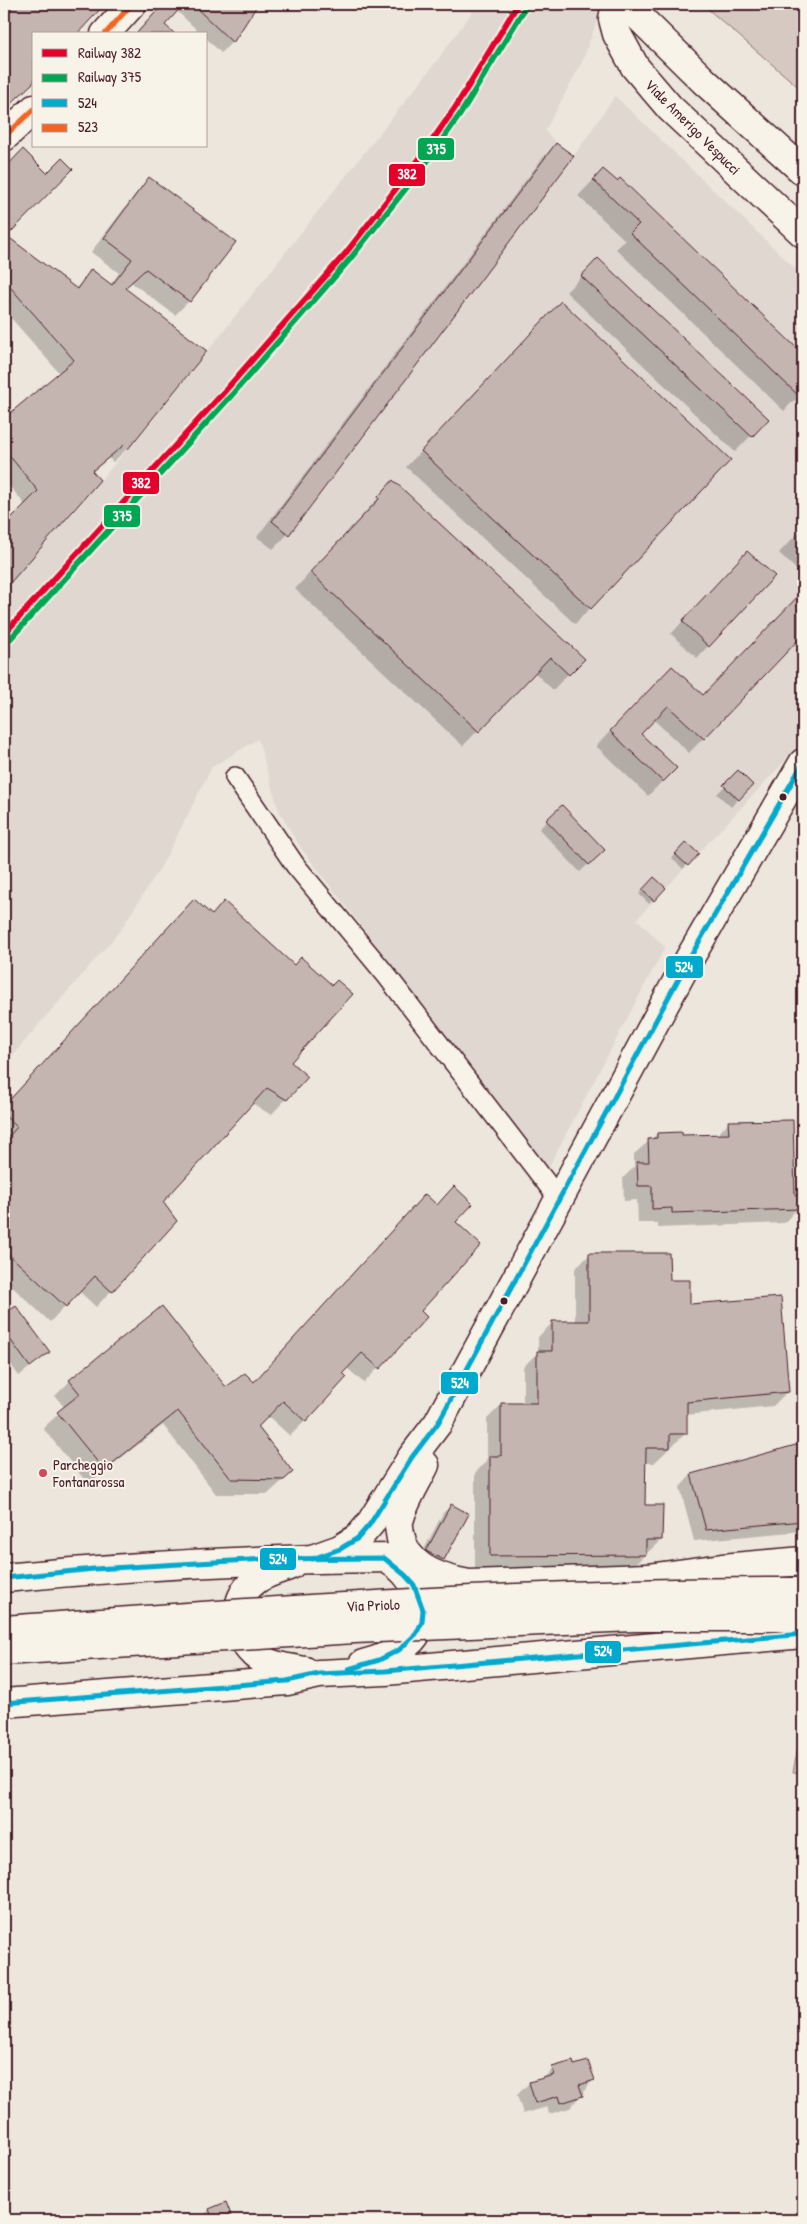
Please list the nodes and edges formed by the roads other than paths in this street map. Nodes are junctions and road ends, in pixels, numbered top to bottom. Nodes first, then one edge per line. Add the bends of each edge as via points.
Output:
1 (132, 4) edge
2 (616, 4) edge
3 (631, 4) edge
4 (107, 32) edge
5 (704, 81) junction
6 (670, 108) junction
7 (32, 111) edge
8 (4, 137) edge
9 (803, 172) edge
10 (803, 233) edge
11 (803, 763) edge
12 (235, 777) dead end
13 (558, 1198) junction
14 (438, 1424) junction
15 (308, 1559) junction
16 (398, 1561) junction
17 (803, 1561) edge
18 (4, 1578) edge
19 (803, 1592) edge
20 (803, 1617) edge
21 (4, 1630) edge
22 (803, 1634) edge
23 (4, 1652) edge
24 (326, 1673) junction
25 (4, 1704) edge

1 - 4 street
2 - 6 street, Viale Amerigo Vespucci via 616,34 635,67
3 - 5 street via 638,16
5 - 6 street via 694,78 683,80 674,87
5 - 9 street
6 - 10 street, Viale Amerigo Vespucci
7 - 8 street
11 - 13 street via 688,961
12 - 13 street via 295,865 387,976
13 - 14 street
14 - 15 street via 358,1538 340,1549
14 - 16 street via 425,1466 399,1518 406,1552
15 - 16 street
15 - 18 street via 266,1559
15 - 24 street via 258,1578 248,1587 238,1607 238,1624 243,1639 254,1654 267,1662
16 - 17 street via 439,1577 469,1584 648,1578
16 - 24 street via 420,1596 419,1630 407,1644 388,1657
19 - 21 street, Via Priolo, bridge via 604,1595 344,1606
20 - 23 street, Via Priolo, bridge via 634,1618 354,1629
22 - 24 street via 385,1671
24 - 25 street via 287,1681

